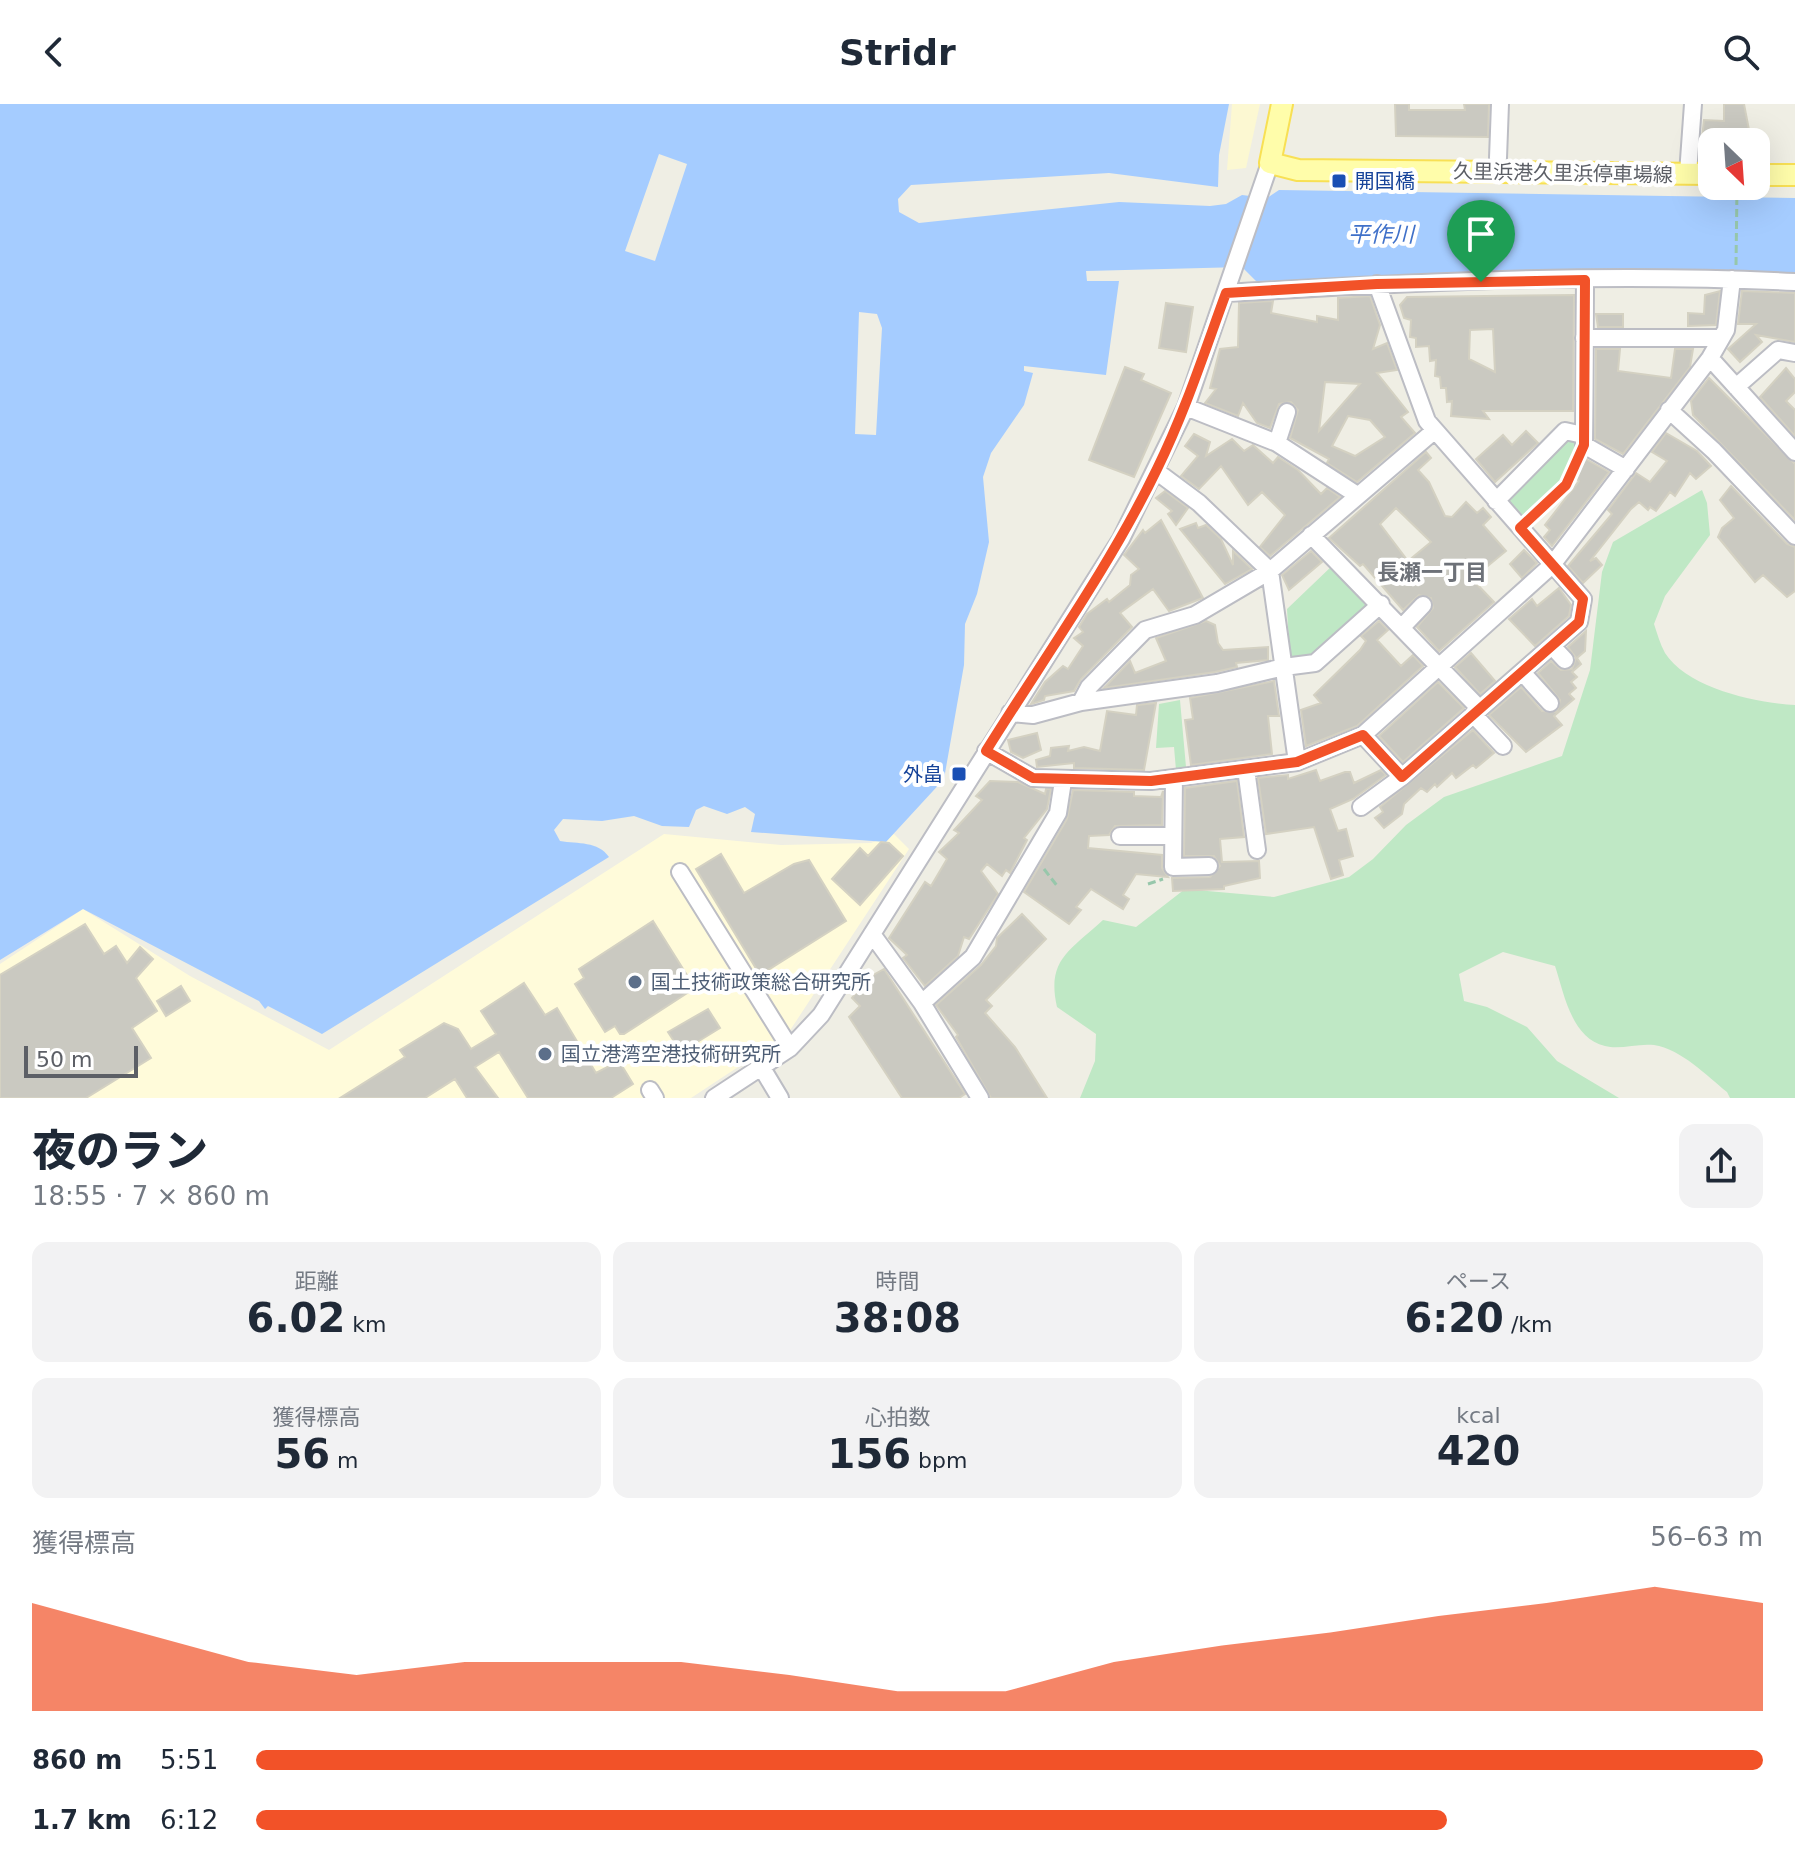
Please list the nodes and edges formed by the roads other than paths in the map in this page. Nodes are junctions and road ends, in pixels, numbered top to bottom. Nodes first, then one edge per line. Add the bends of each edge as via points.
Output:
1 (1282, 104) edge
2 (1500, 104) edge
3 (1693, 104) edge
4 (1498, 158) junction
5 (1770, 161) edge
6 (1795, 161) edge
7 (1270, 163) junction
8 (1698, 164) edge
9 (1688, 167) junction
10 (1698, 170) edge
11 (1770, 175) edge
12 (1795, 175) edge
13 (1734, 279) junction
14 (1585, 280) junction
15 (1795, 282) edge
16 (1377, 284) junction
17 (1226, 293) junction
18 (1584, 338) junction
19 (1719, 338) junction
20 (1795, 353) edge
21 (1710, 358) junction
22 (1736, 387) junction
23 (1186, 407) junction
24 (1669, 410) junction
25 (1287, 412) dead end
26 (1434, 431) junction
27 (1583, 440) junction
28 (1277, 443) junction
29 (1795, 452) edge
30 (1626, 469) junction
31 (1156, 471) junction
32 (1357, 495) junction
33 (1496, 501) junction
34 (1311, 535) junction
35 (1795, 536) edge
36 (1552, 565) junction
37 (1270, 571) junction
38 (1381, 604) junction
39 (1423, 605) dead end
40 (1403, 626) junction
41 (1552, 646) junction
42 (1565, 660) dead end
43 (1440, 666) junction
44 (1284, 667) junction
45 (1522, 672) junction
46 (1081, 702) junction
47 (1550, 703) dead end
48 (1476, 712) junction
49 (1010, 713) junction
50 (1363, 735) junction
51 (1503, 746) dead end
52 (986, 751) junction
53 (1297, 762) junction
54 (1246, 769) junction
55 (1402, 777) junction
56 (1174, 778) junction
57 (1063, 781) junction
58 (1361, 807) dead end
59 (1120, 836) dead end
60 (1173, 836) junction
61 (1257, 850) dead end
62 (1209, 866) dead end
63 (680, 872) dead end
64 (872, 934) junction
65 (922, 1003) junction
66 (790, 1048) junction
67 (762, 1068) junction
68 (714, 1098) edge
69 (780, 1098) edge
70 (980, 1098) edge

1 - 7 main road
2 - 4 street
3 - 9 street
4 - 7 main road, 久里浜港久里浜停車場線 via 1302,158
4 - 9 main road, 久里浜港久里浜停車場線
5 - 6 main road
7 - 9 main road, 久里浜港久里浜停車場線 via 1298,170
7 - 17 street
8 - 9 main road, 久里浜港久里浜停車場線
9 - 10 main road, 久里浜港久里浜停車場線
11 - 12 main road
13 - 14 street
13 - 15 street
13 - 19 street via 1726,330
14 - 16 street
14 - 18 street
16 - 17 street
16 - 26 street
17 - 23 street
18 - 19 street
18 - 27 street
19 - 21 street
20 - 22 street via 1778,350
21 - 22 street
21 - 24 street
22 - 29 street
23 - 28 street
23 - 31 street
24 - 30 street
24 - 35 street
25 - 28 street
26 - 32 street
26 - 33 street
27 - 30 street
27 - 33 street via 1565,431
28 - 32 street
30 - 36 street
31 - 37 street via 1199,503
31 - 49 street via 1121,539
32 - 34 street
33 - 36 street
34 - 37 street
34 - 38 street
36 - 41 street via 1583,599 1579,622
36 - 43 street
37 - 44 street
37 - 46 street via 1195,615 1145,630
38 - 40 street
38 - 44 street via 1315,663
39 - 40 street
40 - 43 street
41 - 42 street
41 - 45 street
43 - 48 street
43 - 50 street
44 - 46 street via 1217,683
44 - 53 street
45 - 47 street
45 - 48 street
46 - 49 street via 1033,715
48 - 51 street
48 - 55 street
49 - 52 street
50 - 53 street
50 - 55 street
52 - 57 street via 1033,778
52 - 64 street
53 - 54 street
54 - 56 street
54 - 61 street
55 - 58 street
56 - 57 street
56 - 60 street
57 - 65 street via 1058,813 973,957
59 - 60 street
60 - 62 street via 1173,867
63 - 66 street
64 - 65 street
64 - 66 street via 821,1015
65 - 70 street
66 - 67 street
67 - 68 street
67 - 69 street

